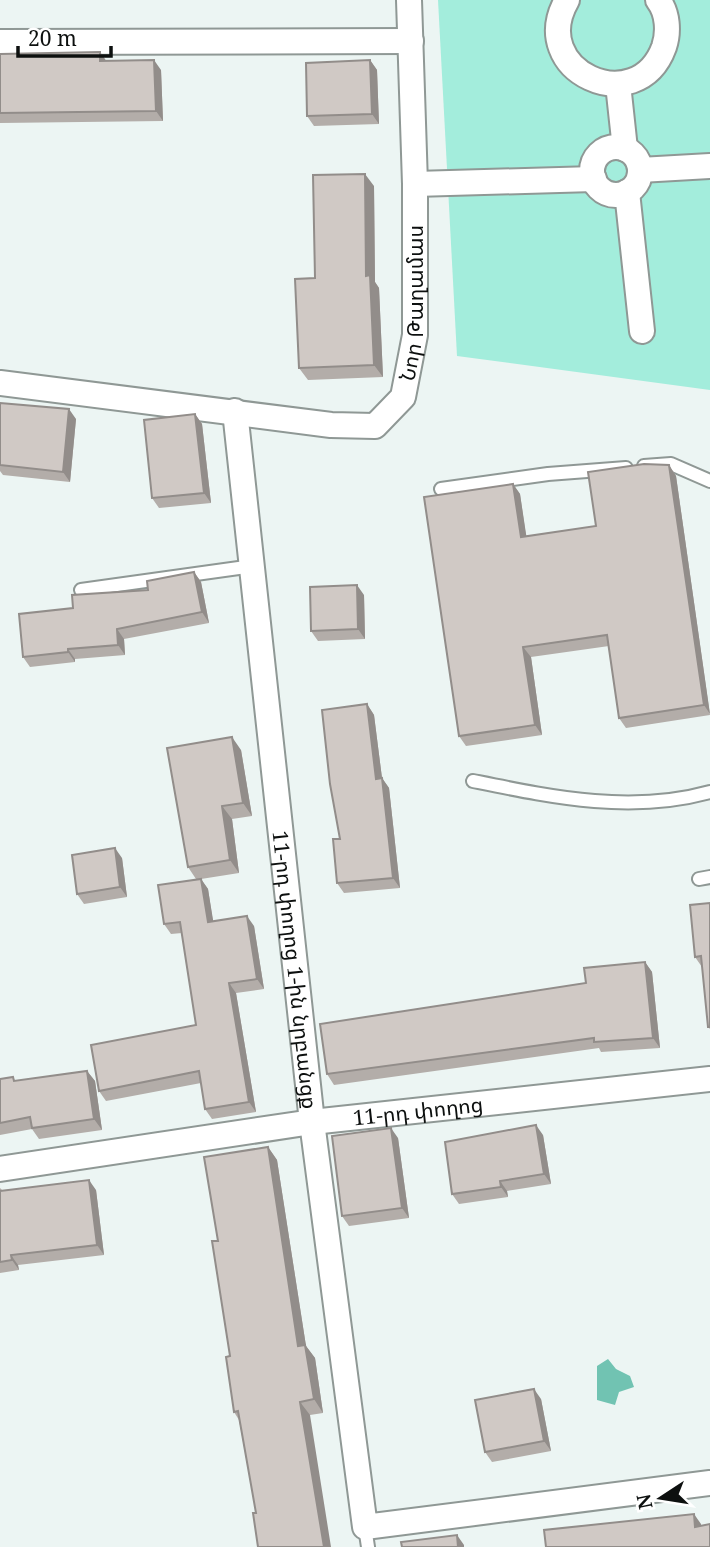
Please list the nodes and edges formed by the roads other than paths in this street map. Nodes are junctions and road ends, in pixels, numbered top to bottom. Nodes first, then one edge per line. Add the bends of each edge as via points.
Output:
1 (409, 0) edge
2 (566, 0) edge
3 (658, 0) edge
4 (411, 41) junction
5 (0, 42) edge
6 (618, 84) junction
7 (625, 149) junction
8 (710, 166) edge
9 (640, 170) junction
10 (594, 178) junction
11 (415, 184) junction
12 (627, 192) junction
13 (642, 331) dead end
14 (0, 383) edge
15 (235, 411) junction
16 (710, 481) edge
17 (441, 489) dead end
18 (253, 566) junction
19 (81, 590) dead end
20 (473, 781) dead end
21 (710, 792) edge
22 (710, 1079) edge
23 (312, 1122) junction
24 (0, 1169) edge
25 (710, 1483) edge
26 (366, 1537) edge

1 - 4 street, Նոր Թաղամաս
2 - 6 street via 557,28 569,63 599,83
3 - 6 street via 667,21 660,56 650,70
4 - 5 street
4 - 11 street, Նոր Թաղամաս
6 - 7 street
7 - 9 street via 636,157
7 - 10 street via 603,151 594,163
8 - 9 street
9 - 12 street via 637,183
10 - 11 street
10 - 12 street via 611,194
11 - 15 street, Նոր Թաղամաս via 415,335 403,397 375,426 331,425
12 - 13 street
14 - 15 street, Նոր Թաղամաս
15 - 18 street, 11-րդ փողոց 1-ին նրբանցք
16 - 17 lane via 671,464
18 - 19 lane
18 - 23 street, 11-րդ փողոց 1-ին նրբանցք
20 - 21 lane via 625,805
22 - 23 street, 11-րդ փողոց
23 - 24 street, 11-րդ փողոց
23 - 26 street, 11-րդ փողոց 1-ին նրբանցք
25 - 26 street

